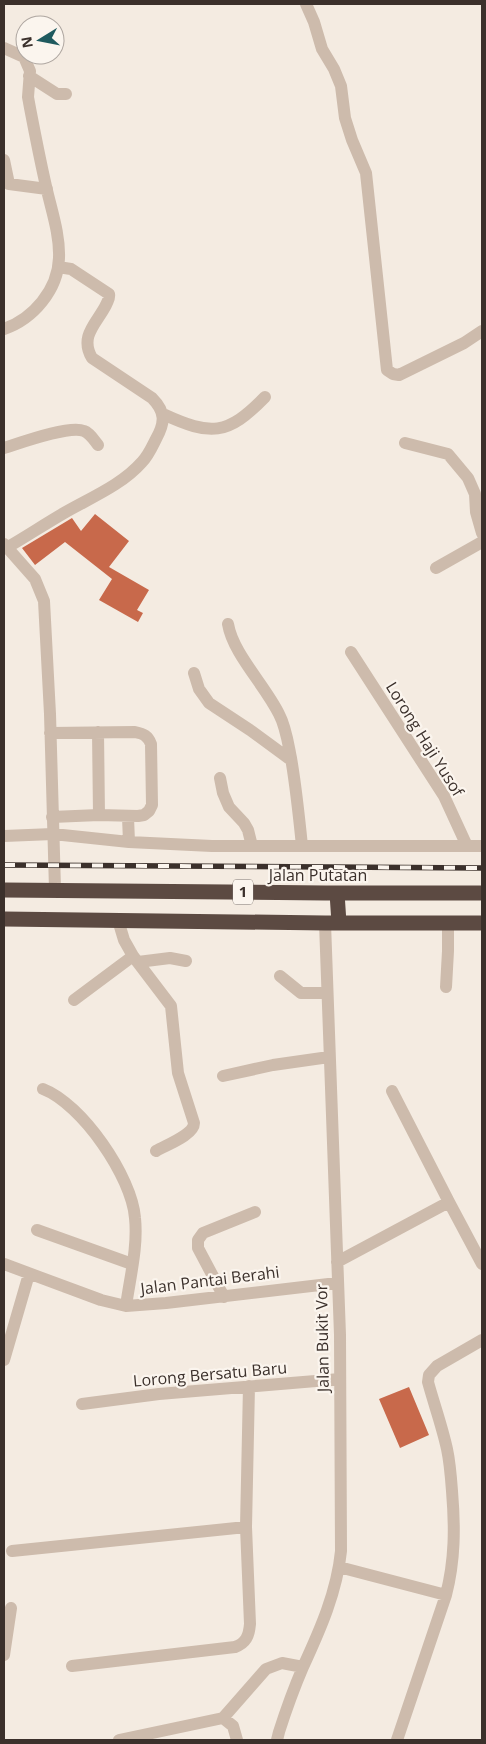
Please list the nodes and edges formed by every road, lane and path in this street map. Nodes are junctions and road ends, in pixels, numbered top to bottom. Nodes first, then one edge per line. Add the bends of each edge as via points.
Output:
1 (306, 4) edge
2 (4, 48) edge
3 (30, 76) junction
4 (66, 94) dead end
5 (4, 160) edge
6 (47, 189) junction
7 (58, 267) junction
8 (4, 329) edge
9 (482, 331) edge
10 (265, 397) dead end
11 (163, 414) junction
12 (405, 443) dead end
13 (98, 445) dead end
14 (4, 448) edge
15 (479, 492) edge
16 (479, 509) edge
17 (482, 533) edge
18 (482, 542) edge
19 (6, 545) edge
20 (436, 568) dead end
21 (228, 624) dead end
22 (351, 652) dead end
23 (194, 673) dead end
24 (98, 732) junction
25 (50, 733) junction
26 (291, 760) junction
27 (220, 778) dead end
28 (99, 815) junction
29 (52, 817) junction
30 (128, 817) junction
31 (53, 834) junction
32 (4, 836) edge
33 (128, 842) junction
34 (252, 846) junction
35 (302, 846) junction
36 (467, 846) junction
37 (482, 846) edge
38 (55, 889) junction
39 (4, 890) edge
40 (337, 893) junction
41 (482, 893) edge
42 (4, 919) edge
43 (118, 920) junction
44 (448, 922) junction
45 (482, 922) edge
46 (332, 923) junction
47 (135, 959) junction
48 (186, 961) dead end
49 (280, 976) dead end
50 (446, 987) dead end
51 (326, 993) junction
52 (74, 1000) dead end
53 (329, 1057) junction
54 (223, 1076) dead end
55 (42, 1089) dead end
56 (392, 1091) dead end
57 (156, 1151) dead end
58 (448, 1202) junction
59 (255, 1212) dead end
60 (37, 1230) dead end
61 (337, 1262) junction
62 (4, 1264) edge
63 (132, 1264) junction
64 (482, 1264) edge
65 (29, 1274) junction
66 (337, 1283) junction
67 (224, 1297) junction
68 (126, 1306) junction
69 (482, 1340) edge
70 (6, 1345) edge
71 (4, 1360) edge
72 (340, 1379) junction
73 (250, 1386) junction
74 (82, 1404) dead end
75 (246, 1526) junction
76 (12, 1551) dead end
77 (340, 1567) junction
78 (446, 1595) junction
79 (11, 1608) dead end
80 (4, 1655) edge
81 (72, 1666) dead end
82 (303, 1667) junction
83 (223, 1718) junction
84 (119, 1740) edge
85 (237, 1740) edge
86 (277, 1740) edge
87 (397, 1740) edge

1 - 9 street via 322,49 341,86 345,118 366,173 387,370 399,375
2 - 3 street via 24,57
3 - 4 street via 57,94
3 - 6 street via 29,103
5 - 6 street via 8,184
6 - 7 street via 57,231
7 - 8 street via 48,292 31,315
7 - 11 street via 71,269 109,294 88,336 88,351 92,358 152,398
10 - 11 street via 237,422 216,429 192,425
11 - 19 street via 160,432 135,469 113,485
12 - 15 street via 448,454
13 - 14 street via 85,431 77,429
15 - 16 street
16 - 17 street
18 - 20 street
19 - 25 street via 35,579 44,602
21 - 26 street via 236,648 280,715
22 - 36 street, Lorong Haji Yusof via 444,796
23 - 26 street via 198,689 209,704
24 - 25 street
24 - 28 street
24 - 30 street via 136,732 149,738 152,805 144,814
25 - 29 street
26 - 35 street
27 - 34 street via 229,807 244,823
28 - 29 street
28 - 30 street
29 - 31 street
30 - 33 street
31 - 32 street
31 - 33 street
31 - 38 street
33 - 34 street
34 - 35 street
35 - 36 street
36 - 37 street
38 - 39 highway, Jalan Putatan / 1
38 - 40 highway, Jalan Putatan / 1
40 - 41 highway, Jalan Putatan / 1
40 - 46 highway
42 - 43 highway, 1
43 - 46 highway, 1
43 - 47 street
44 - 45 highway, 1
44 - 46 highway, 1
44 - 50 street
46 - 51 street, Jalan Bukit Vor
47 - 48 street
47 - 52 street
47 - 57 street via 171,1006 178,1073 194,1123 189,1133
49 - 51 street via 301,993
51 - 53 street, Jalan Bukit Vor
53 - 54 street
53 - 61 street, Jalan Bukit Vor
55 - 63 street via 75,1111 106,1150 123,1179 135,1217
56 - 58 street
58 - 61 street
58 - 64 street
59 - 67 street via 203,1233 198,1240 198,1248
60 - 63 street
61 - 66 street, Jalan Bukit Vor
62 - 65 street, Jalan Pantai Berahi
63 - 68 street
65 - 68 street, Jalan Pantai Berahi
65 - 70 street
66 - 67 street, Jalan Pantai Berahi
66 - 72 street, Jalan Bukit Vor
67 - 68 street, Jalan Pantai Berahi
69 - 78 street via 437,1366 429,1375 428,1382 448,1452 452,1494 454,1548
70 - 71 street
72 - 73 street, Lorong Bersatu Baru
72 - 77 street, Jalan Bukit Vor
73 - 74 street, Lorong Bersatu Baru
73 - 75 street
75 - 76 street
75 - 81 street via 250,1634 241,1645
77 - 78 street
77 - 82 street, Jalan Bukit Vor via 325,1617
78 - 87 street
79 - 80 street
82 - 83 street via 282,1663 266,1669
82 - 86 street, Jalan Bukit Vor
83 - 84 street
83 - 85 street via 233,1726

